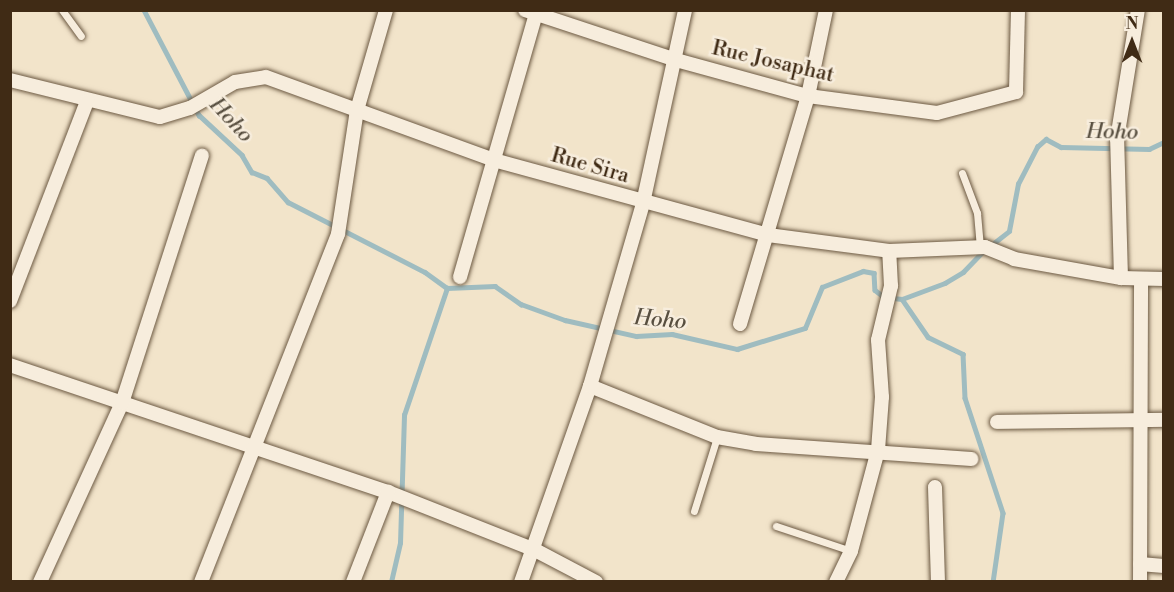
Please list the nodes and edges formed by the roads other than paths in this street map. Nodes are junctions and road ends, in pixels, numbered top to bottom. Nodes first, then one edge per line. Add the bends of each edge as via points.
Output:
1 (62, 10) edge
2 (386, 10) edge
3 (685, 10) edge
4 (826, 10) edge
5 (1018, 10) edge
6 (1138, 10) edge
7 (533, 11) edge
8 (81, 36) dead end
9 (676, 60) junction
10 (10, 80) edge
11 (808, 96) junction
12 (87, 101) junction
13 (357, 110) junction
14 (202, 156) dead end
15 (494, 160) junction
16 (962, 173) dead end
17 (643, 203) junction
18 (768, 235) junction
19 (986, 248) junction
20 (889, 251) junction
21 (460, 277) dead end
22 (1120, 278) junction
23 (1141, 279) junction
24 (1164, 279) edge
25 (10, 301) edge
26 (740, 324) dead end
27 (10, 365) edge
28 (591, 386) junction
29 (122, 403) junction
30 (1138, 419) junction
31 (1164, 420) edge
32 (997, 422) dead end
33 (717, 437) junction
34 (254, 449) junction
35 (878, 450) junction
36 (971, 459) dead end
37 (935, 487) dead end
38 (388, 492) junction
39 (694, 511) dead end
40 (776, 526) dead end
41 (535, 550) junction
42 (851, 551) junction
43 (1140, 564) junction
44 (1164, 566) edge
45 (40, 582) edge
46 (201, 582) edge
47 (353, 582) edge
48 (521, 582) edge
49 (596, 582) edge
50 (836, 582) edge
51 (938, 582) edge
52 (1140, 582) edge

1 - 8 lane
2 - 13 street
3 - 9 street
4 - 11 street
5 - 11 street, Rue Josaphat via 1016,92 937,112
6 - 22 street via 1117,139
7 - 9 street, Rue Josaphat
7 - 15 street
9 - 11 street, Rue Josaphat
9 - 17 street
10 - 12 street, Rue Sira
11 - 18 street
12 - 13 street, Rue Sira via 160,117 195,105 235,82 266,77
12 - 25 street
13 - 15 street, Rue Sira
13 - 34 street via 339,229
14 - 29 street
15 - 17 street, Rue Sira
15 - 21 street
16 - 19 lane
17 - 18 street, Rue Sira
17 - 28 street
18 - 20 street, Rue Sira
18 - 26 street
19 - 20 street, Rue Sira
19 - 22 street via 1014,260
20 - 35 street via 891,286 878,340 882,397
22 - 23 street
23 - 24 street
23 - 30 street
27 - 29 street
28 - 33 street
28 - 41 street
29 - 34 street
29 - 45 street
30 - 31 street
30 - 32 street
30 - 43 street
33 - 35 street via 756,444
33 - 39 lane
34 - 38 street
34 - 46 street
35 - 36 street
35 - 42 street
37 - 51 street
38 - 41 street
38 - 47 street
40 - 42 lane
41 - 48 street
41 - 49 street
42 - 50 street
43 - 44 street
43 - 52 street

